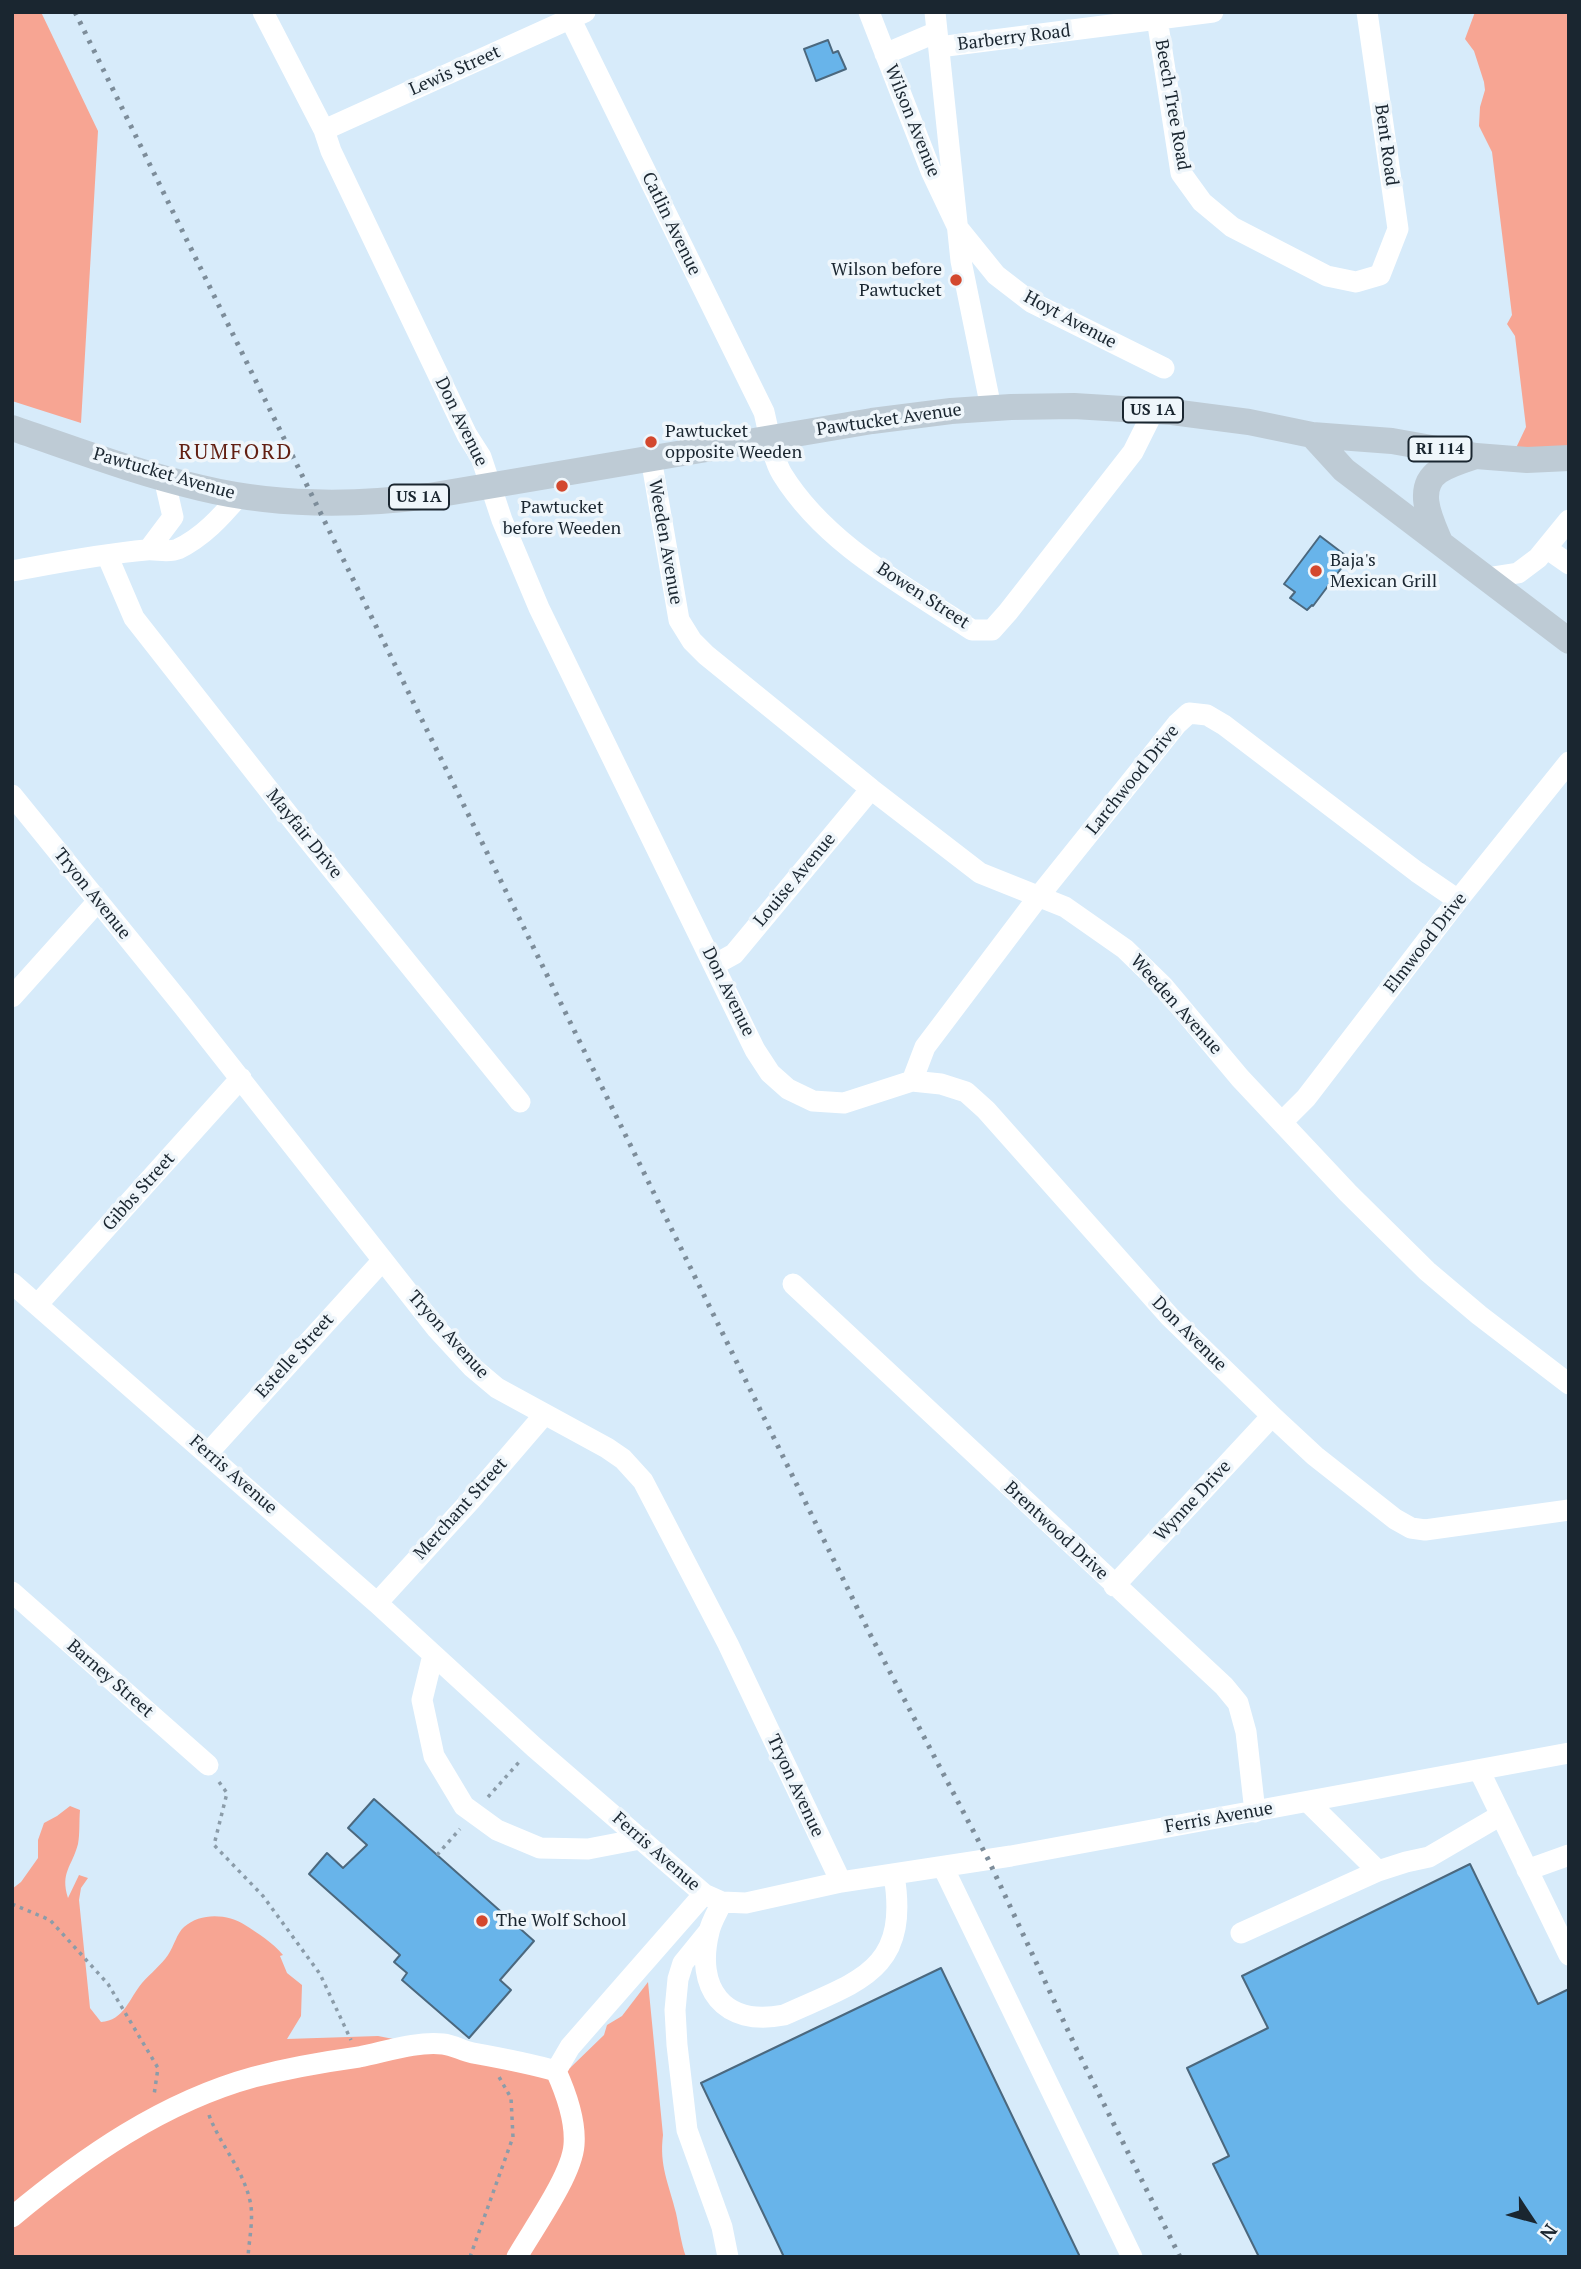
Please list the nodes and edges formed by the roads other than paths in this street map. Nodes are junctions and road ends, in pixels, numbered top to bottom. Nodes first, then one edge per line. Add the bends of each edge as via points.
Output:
1 (263, 12) edge
2 (869, 12) edge
3 (1213, 12) edge
4 (1367, 12) edge
5 (574, 14) edge
6 (1156, 17) edge
7 (937, 31) edge
8 (885, 54) junction
9 (324, 130) junction
10 (958, 228) junction
11 (1380, 275) joint
12 (1164, 368) dead end
13 (991, 408) junction
14 (1154, 410) junction
15 (12, 428) edge
16 (1312, 435) junction
17 (770, 438) junction
18 (1476, 456) junction
19 (650, 458) junction
20 (1569, 458) edge
21 (164, 478) junction
22 (489, 486) junction
23 (239, 496) junction
24 (1569, 520) edge
25 (1441, 544) junction
26 (1546, 548) junction
27 (149, 549) junction
28 (107, 555) junction
29 (1569, 564) edge
30 (12, 571) edge
31 (1486, 578) junction
32 (1569, 641) edge
33 (1569, 762) edge
34 (871, 789) junction
35 (12, 796) edge
36 (1039, 896) junction
37 (1458, 900) junction
38 (97, 901) junction
39 (715, 965) junction
40 (12, 997) edge
41 (240, 1078) junction
42 (912, 1082) junction
43 (520, 1102) dead end
44 (1282, 1122) junction
45 (383, 1259) junction
46 (12, 1283) edge
47 (793, 1284) dead end
48 (37, 1305) junction
49 (1569, 1384) edge
50 (544, 1415) junction
51 (1272, 1416) junction
52 (208, 1453) junction
53 (1569, 1510) edge
54 (1114, 1586) junction
55 (12, 1592) edge
56 (377, 1603) junction
57 (433, 1655) junction
58 (1569, 1753) edge
59 (208, 1765) road end
60 (1479, 1770) junction
61 (1308, 1802) junction
62 (1255, 1812) junction
63 (1501, 1815) junction
64 (640, 1839) junction
65 (1569, 1855) edge
66 (943, 1867) junction
67 (1528, 1870) junction
68 (1378, 1871) junction
69 (894, 1875) junction
70 (841, 1882) junction
71 (713, 1898) junction
72 (709, 1931) junction
73 (1241, 1933) dead end
74 (1569, 1955) edge
75 (556, 2071) junction
76 (12, 2217) edge
77 (517, 2257) edge
78 (728, 2257) edge
79 (1132, 2257) edge

1 - 9 street, Don Avenue
2 - 8 street, Wilson Avenue
3 - 6 street, Barberry Road
4 - 11 street, Bent Road via 1398,229
5 - 9 street, Lewis Street
5 - 17 street, Catlin Avenue via 764,412
6 - 7 street, Barberry Road
6 - 11 street, Beech Tree Road via 1181,173 1202,202 1232,227 1327,276 1356,282
7 - 8 street
7 - 10 street
8 - 10 street, Wilson Avenue
9 - 22 street, Don Avenue via 481,457
10 - 12 street, Hoyt Avenue via 996,275 1031,302
10 - 13 street
13 - 14 main road, Pawtucket Avenue / US 1A
13 - 17 main road, Pawtucket Avenue / US 1A via 910,415
14 - 16 main road, Pawtucket Avenue / US 1A
14 - 17 street, Bowen Street via 1133,452 992,630 972,629 848,548 808,509 780,472
15 - 21 main road, Pawtucket Avenue / US 1A
16 - 18 main road, Pawtucket Avenue / RI 114 via 1392,441
16 - 25 main road via 1344,470
17 - 19 main road, Pawtucket Avenue / US 1A
18 - 20 main road, Pawtucket Avenue / RI 114
18 - 25 main road via 1439,471 1429,482 1425,495
19 - 22 main road, Pawtucket Avenue / US 1A
19 - 34 street, Weeden Avenue via 679,620 692,641
21 - 23 main road, Pawtucket Avenue / US 1A
21 - 27 street via 173,517
22 - 23 main road, Pawtucket Avenue / US 1A via 348,503
22 - 39 street, Don Avenue via 539,608
23 - 27 street via 216,523 175,551
24 - 26 street
25 - 31 main road
26 - 29 street
26 - 31 street via 1518,573
27 - 28 street
28 - 30 street
28 - 43 street, Mayfair Drive via 134,618
31 - 32 main road
33 - 37 street, Elmwood Drive
34 - 36 street, Weeden Avenue via 980,873
34 - 39 street, Louise Avenue via 734,954
35 - 38 street, Tryon Avenue
36 - 37 street, Larchwood Drive via 1189,713 1207,715 1224,725
36 - 42 street, Larchwood Drive via 925,1047
36 - 44 street, Weeden Avenue via 1065,907 1125,948
37 - 44 street, Elmwood Drive via 1306,1098
38 - 40 street
38 - 41 street, Tryon Avenue
39 - 42 street, Don Avenue via 755,1050 788,1089 813,1101 844,1103
41 - 45 street, Tryon Avenue
41 - 48 street, Gibbs Street
42 - 51 street, Don Avenue via 966,1092 986,1110 1170,1317
44 - 49 street, Weeden Avenue via 1427,1271
45 - 50 street, Tryon Avenue via 472,1367 497,1388
45 - 52 street, Estelle Street
46 - 48 street, Ferris Avenue
47 - 54 street, Brentwood Drive
48 - 52 street, Ferris Avenue
50 - 56 street, Merchant Street
50 - 70 street, Tryon Avenue via 607,1448 643,1481 728,1644
51 - 53 street, Don Avenue via 1315,1456 1412,1528 1425,1531
51 - 54 street, Wynne Drive
52 - 56 street, Ferris Avenue
54 - 62 street, Brentwood Drive via 1238,1703
55 - 59 street, Barney Street
56 - 57 street, Ferris Avenue
57 - 64 street, Ferris Avenue
57 - 64 street via 422,1700 434,1756 464,1806 497,1830 540,1848 588,1849
58 - 60 street, Ferris Avenue
60 - 61 street, Ferris Avenue
60 - 63 street
61 - 62 street, Ferris Avenue
61 - 68 street
62 - 66 street, Ferris Avenue
63 - 67 street
63 - 68 street via 1429,1857
64 - 71 street, Ferris Avenue
65 - 67 street
66 - 69 street, Ferris Avenue
66 - 79 street
67 - 74 street
68 - 73 street
69 - 70 street, Ferris Avenue
69 - 72 street via 897,1918 881,1961 856,1981 784,2015 746,2015 730,2009 710,1990 705,1972
70 - 71 street, Ferris Avenue via 746,1903
71 - 72 street
71 - 75 street via 570,2047
72 - 78 street via 683,1963 678,1979 677,2045 687,2130 722,2227
75 - 76 street via 443,2044 310,2064 252,2078 149,2119 50,2185
75 - 77 street via 566,2094 575,2144 570,2166

